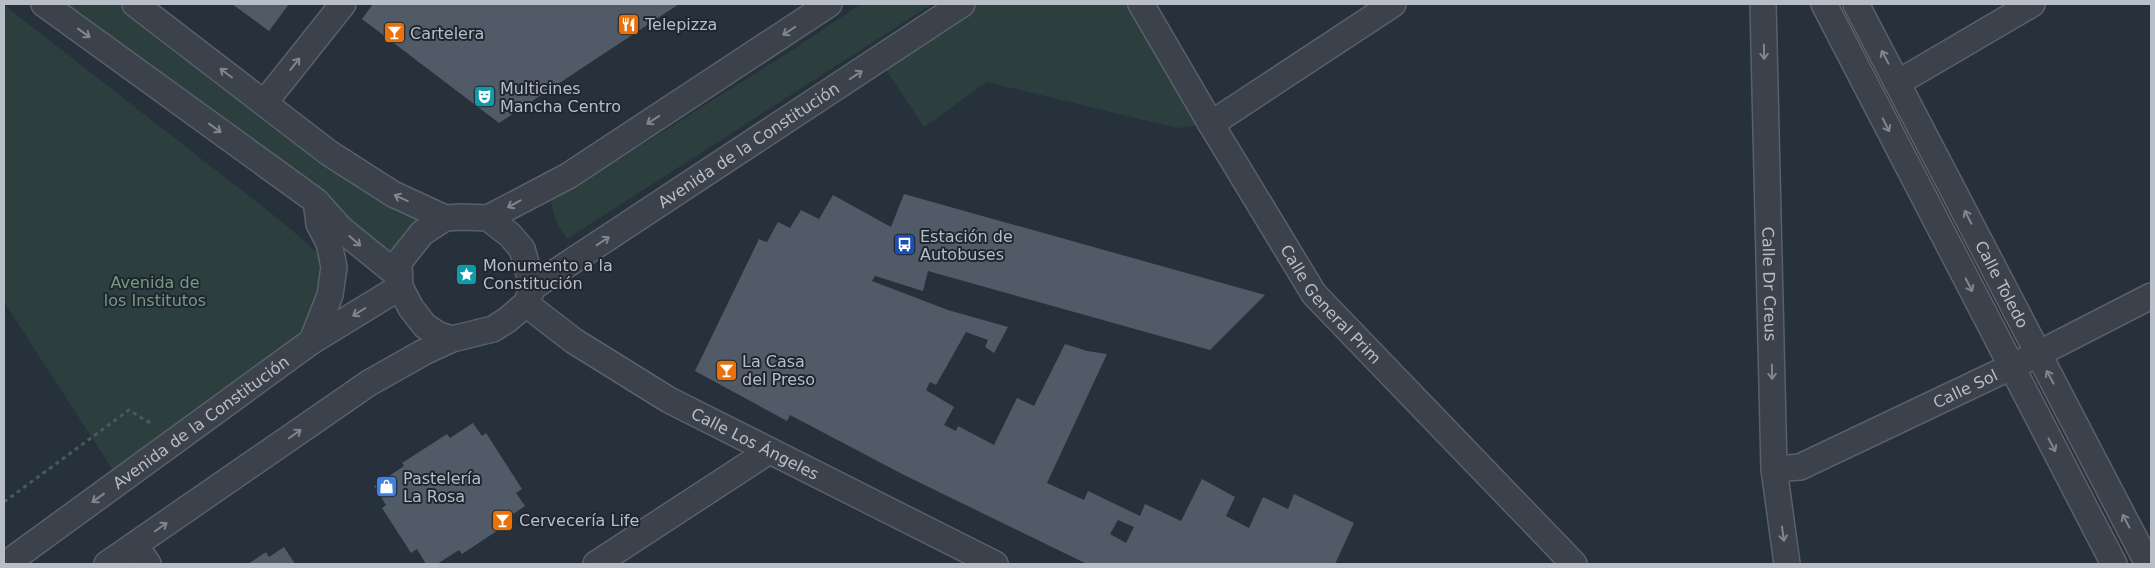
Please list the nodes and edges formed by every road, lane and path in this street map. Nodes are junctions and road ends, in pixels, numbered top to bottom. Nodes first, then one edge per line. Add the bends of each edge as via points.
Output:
1 (44, 4) edge
2 (135, 4) edge
3 (343, 4) edge
4 (830, 4) edge
5 (962, 4) edge
6 (1141, 4) edge
7 (1393, 4) edge
8 (1763, 4) edge
9 (1824, 4) edge
10 (1856, 4) edge
11 (2032, 4) edge
12 (1899, 82) junction
13 (265, 102) junction
14 (1211, 124) junction
15 (316, 201) junction
16 (445, 218) junction
17 (488, 218) junction
18 (400, 282) junction
19 (529, 295) junction
20 (2151, 296) edge
21 (452, 339) junction
22 (312, 341) junction
23 (2038, 354) junction
24 (2011, 366) junction
25 (155, 420) dead end
26 (769, 451) junction
27 (1774, 469) junction
28 (4, 502) edge
29 (141, 554) edge
30 (6, 564) edge
31 (107, 564) edge
32 (596, 564) edge
33 (995, 564) edge
34 (1574, 564) edge
35 (1787, 564) edge
36 (2114, 564) edge
37 (2148, 564) edge

1 -> 15 street
13 -> 2 street
13 -> 3 street
4 -> 17 street via 568,176
19 -> 5 street, Avenida de la Constitución
6 - 14 street, Calle General Prim
7 - 14 street
8 -> 27 street, Calle Dr Creus
9 -> 24 street, Calle Toledo
12 -> 10 street, Calle Toledo
11 - 12 street
23 -> 12 street, Calle Toledo
16 -> 13 street via 393,194 329,152
14 - 34 street, Calle General Prim via 1314,294
15 -> 18 street via 341,229
15 - 22 street via 319,224 329,243 334,267 330,295
16 - 17 street
16 - 18 street via 422,233 409,247 399,262
17 - 19 street via 522,249
18 - 21 street via 411,308 425,326
18 -> 22 street, Avenida de la Constitución
19 - 21 street via 507,320 494,328
19 - 26 street, Calle Los Ángeles via 574,341 669,400
20 - 23 street, Calle Sol
29 -> 21 street via 369,383
22 -> 30 street, Avenida de la Constitución
23 - 24 street, Calle Sol
37 -> 23 street, Calle Toledo
24 - 27 street, Calle Sol via 1800,467
24 -> 36 street, Calle Toledo
25 - 28 path via 148,422 129,410
26 - 32 street
26 - 33 street, Calle Los Ángeles
27 -> 35 street, Calle Dr Creus
29 - 31 street

